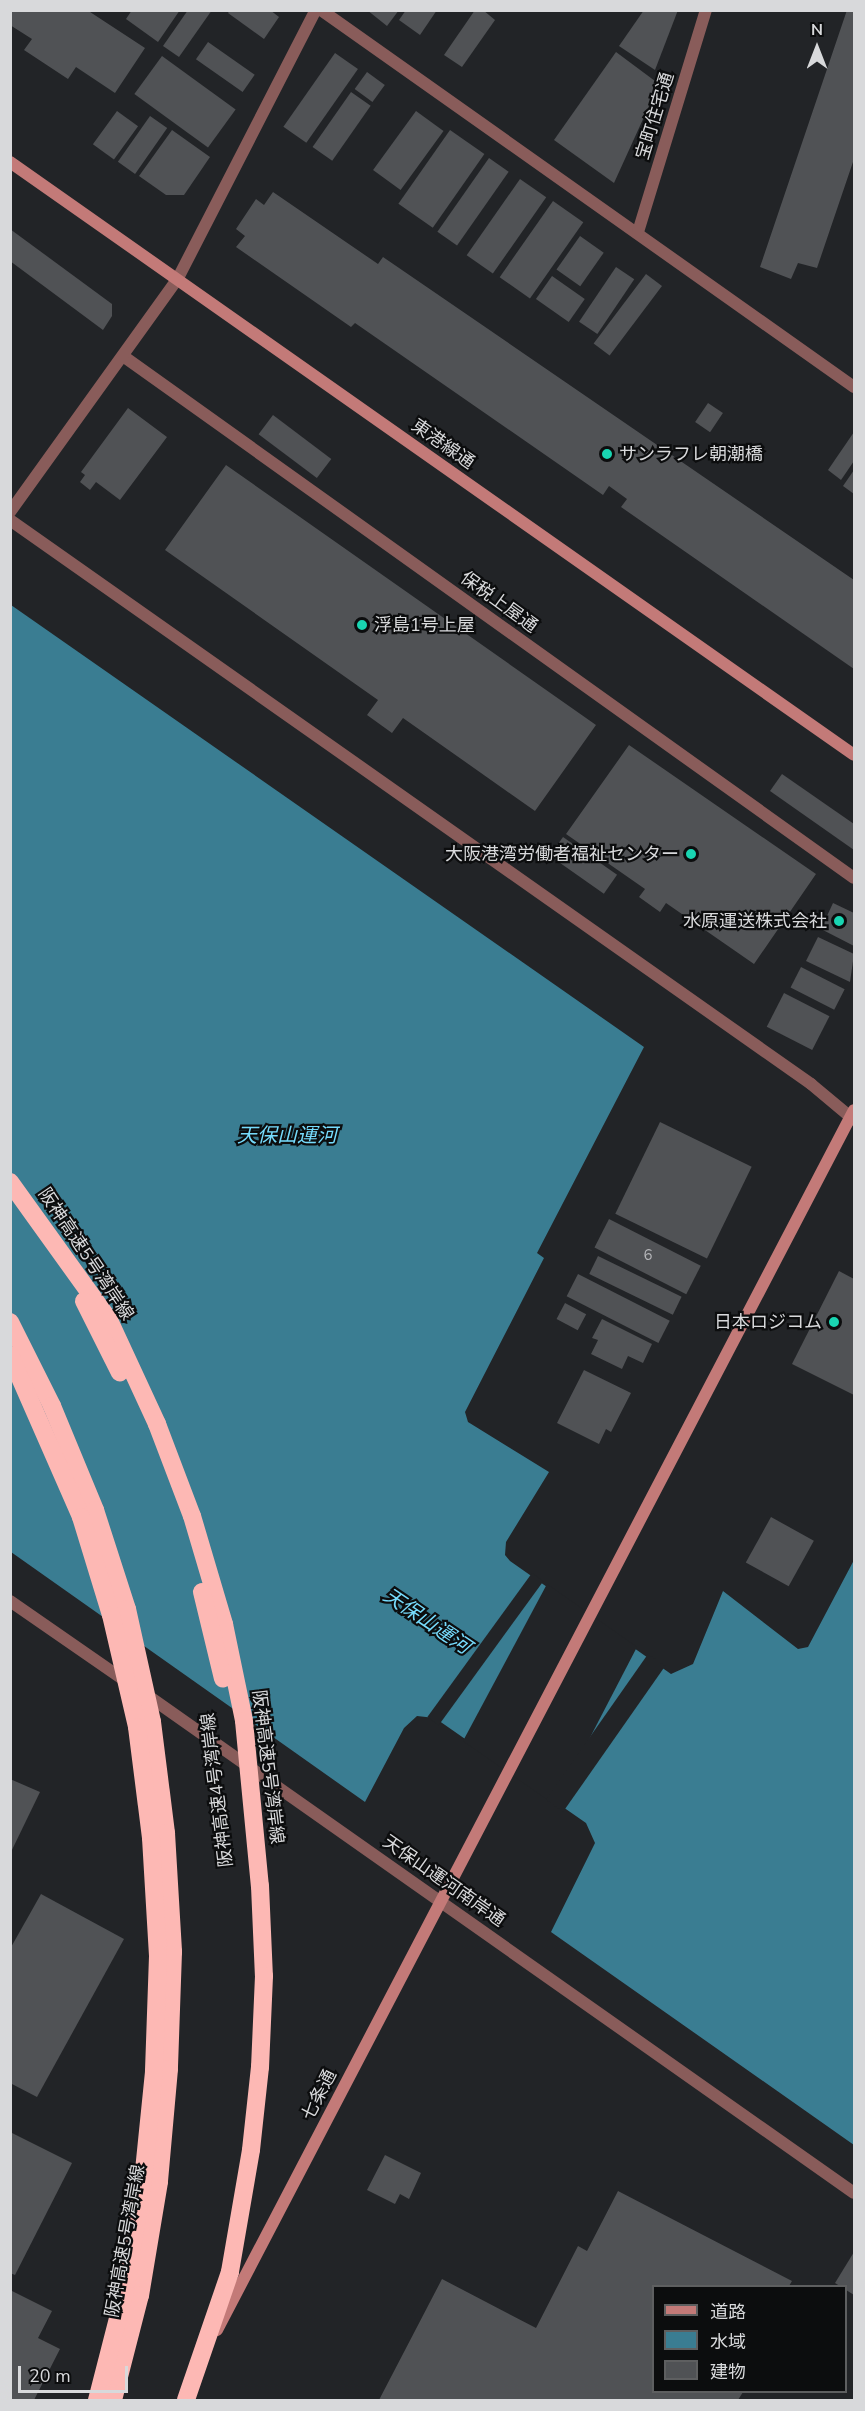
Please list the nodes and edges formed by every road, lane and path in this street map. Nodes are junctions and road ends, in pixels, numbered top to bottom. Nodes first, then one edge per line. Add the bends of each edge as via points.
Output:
1 (316, 10) edge
2 (321, 10) edge
3 (706, 10) edge
4 (10, 162) edge
5 (638, 232) junction
6 (177, 280) junction
7 (123, 356) junction
8 (854, 385) edge
9 (10, 512) edge
10 (10, 520) edge
11 (855, 755) edge
12 (855, 878) edge
13 (853, 1116) edge
14 (10, 1180) edge
15 (10, 1322) edge
16 (10, 1355) edge
17 (10, 1601) edge
18 (440, 1900) junction
19 (855, 2193) edge
20 (97, 2400) edge
21 (112, 2400) edge
22 (183, 2400) edge

1 - 6 street
2 - 5 street
3 - 5 street, 宝町住宅通
4 - 6 street, 東港線通
5 - 8 street
6 - 7 street
6 - 11 street, 東港線通
7 - 9 street
7 - 12 street, 保税上屋通
10 - 13 street
13 - 18 street, 七条通
14 - 22 highway, 阪神高速5号湾岸線, bridge via 109,1320 157,1424 192,1516 221,1613 244,1720 260,1886 264,1976 260,2067 251,2150 230,2272
15 - 21 highway, 阪神高速5号湾岸線, bridge via 52,1406 95,1510 127,1609 152,1722 166,1833 173,1952 169,2069 159,2182 140,2295
16 - 20 highway, bridge via 81,1517 111,1615 137,1727 151,1838 158,1956 154,2072 143,2180 125,2291
17 - 18 street, 天保山運河南岸通
18 - 19 street, 天保山運河南岸通
18 - 22 street, 七条通

